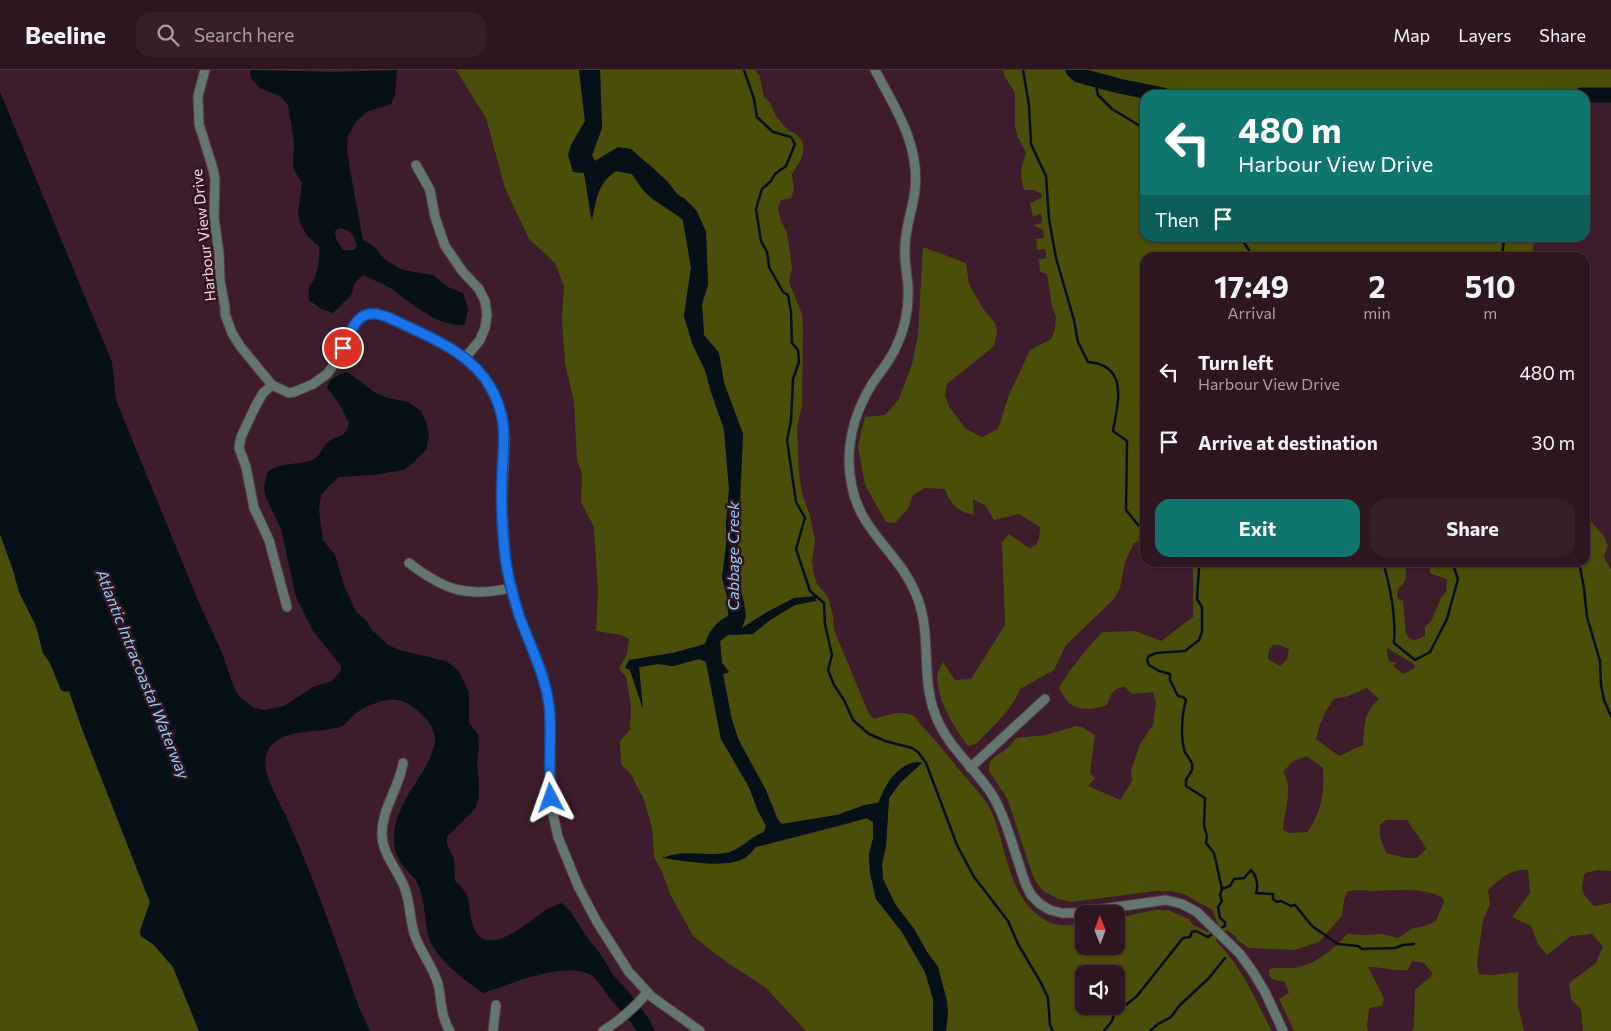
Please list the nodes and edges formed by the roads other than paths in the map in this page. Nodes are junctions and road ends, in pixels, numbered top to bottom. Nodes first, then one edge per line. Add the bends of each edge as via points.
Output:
1 (205, 70) edge
2 (874, 70) edge
3 (416, 165) dead end
4 (465, 358) junction
5 (272, 385) junction
6 (408, 562) dead end
7 (512, 588) junction
8 (286, 607) dead end
9 (1045, 699) dead end
10 (403, 763) dead end
11 (970, 768) junction
12 (647, 993) junction
13 (496, 1006) dead end
14 (450, 1031) edge
15 (493, 1031) edge
16 (603, 1031) edge
17 (700, 1031) edge
18 (1283, 1031) edge

1 - 5 street, Harbour View Drive via 197,114 215,179 214,218 225,314 240,346
2 - 11 street via 911,142 915,188 905,245 908,287 905,321 896,346 857,414 850,442 850,472 864,519 917,595 925,623 929,698 940,727
3 - 4 street via 430,190 445,246 479,289 485,302 485,328
4 - 5 street via 382,314 371,313 356,322 338,360 322,378 304,389 289,393
4 - 7 street via 491,388 504,423 503,539
5 - 8 street via 255,407 239,448 254,508 269,540
6 - 7 street via 436,581 458,590 481,593
7 - 12 street via 547,695 552,810 560,843 597,922 629,972
9 - 11 street
10 - 14 street via 384,816 382,836 387,854 405,887 415,935 435,974 443,1017
11 - 18 street via 1000,810 1028,890 1035,900 1056,912 1068,913 1166,900 1190,907 1240,954 1254,972
12 - 16 street
12 - 17 street
13 - 15 street

